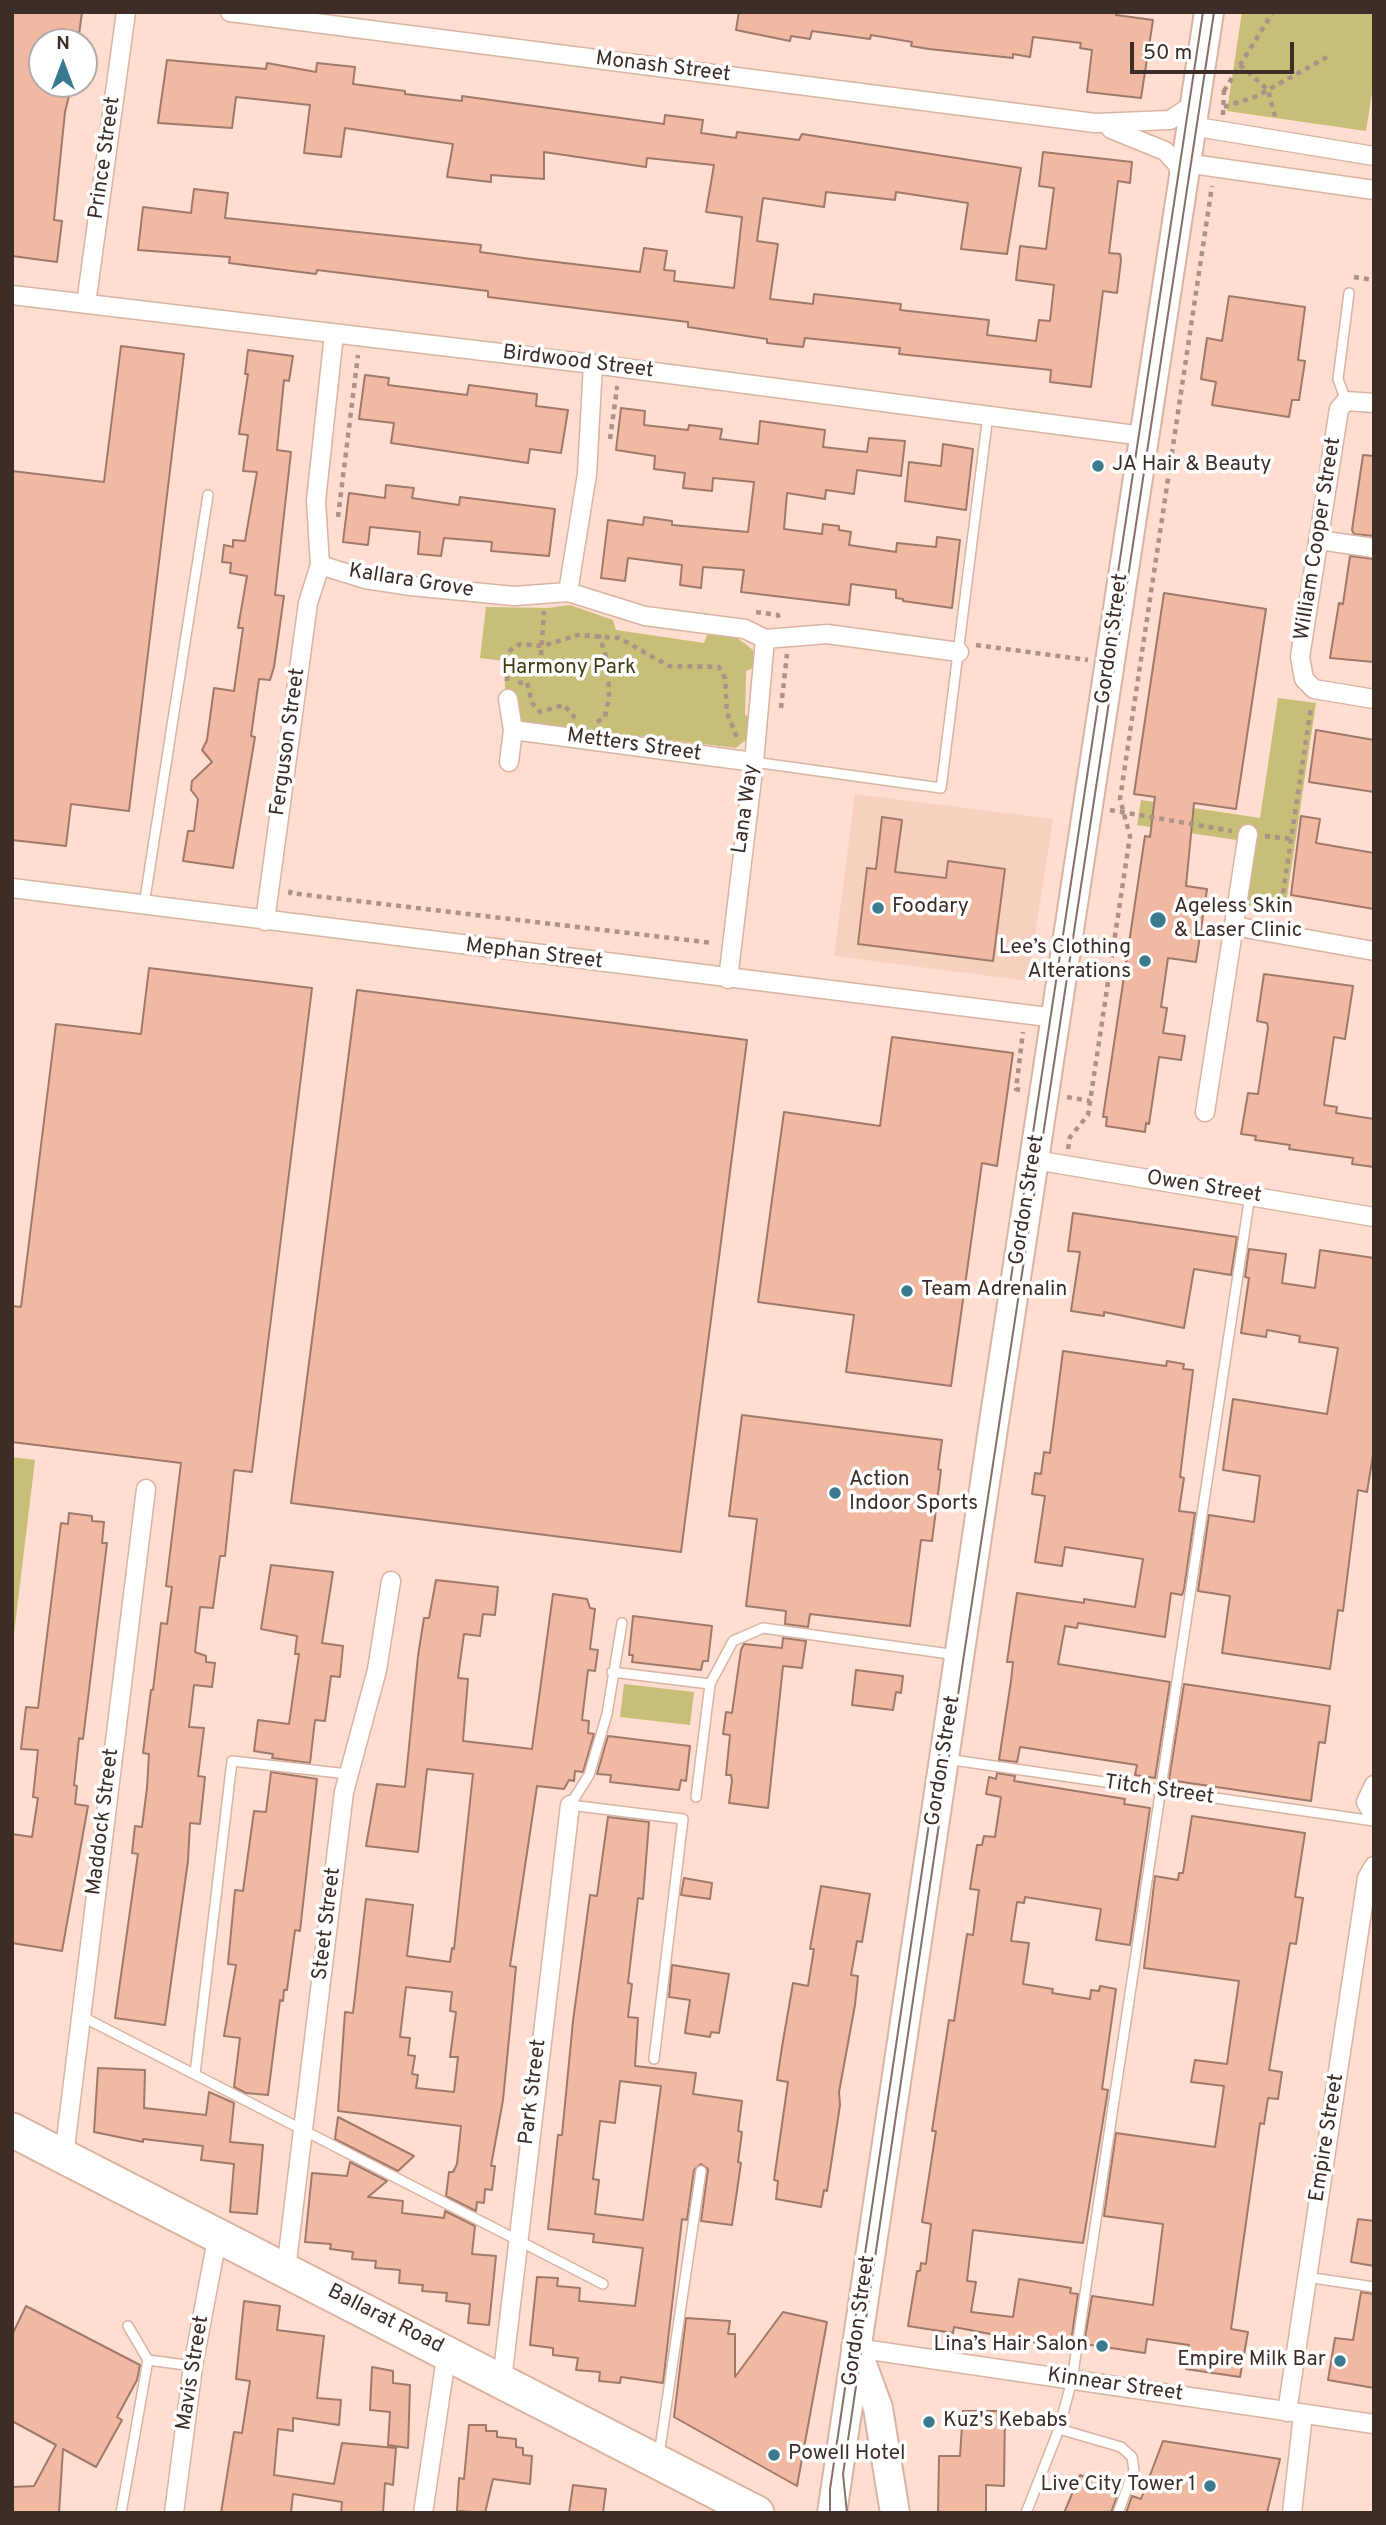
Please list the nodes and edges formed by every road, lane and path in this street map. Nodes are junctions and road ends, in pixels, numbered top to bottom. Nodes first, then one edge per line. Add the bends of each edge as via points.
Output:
1 (126, 12) edge
2 (230, 12) edge
3 (1209, 12) edge
4 (1273, 12) edge
5 (1327, 57) dead end
6 (1240, 65) junction
7 (1268, 90) junction
8 (1224, 91) dead end
9 (1224, 107) dead end
10 (1193, 115) junction
11 (1276, 121) dead end
12 (1095, 123) junction
13 (1374, 156) edge
14 (1184, 172) junction
15 (1212, 185) dead end
16 (1374, 190) edge
17 (1351, 277) dead end
18 (1374, 280) edge
19 (1349, 293) dead end
20 (12, 295) edge
21 (86, 304) junction
22 (334, 334) junction
23 (371, 359) dead end
24 (593, 364) junction
25 (592, 385) junction
26 (1346, 401) junction
27 (1374, 403) edge
28 (988, 415) junction
29 (1143, 436) junction
30 (610, 442) dead end
31 (208, 495) dead end
32 (337, 530) dead end
33 (1319, 540) junction
34 (1374, 548) edge
35 (320, 565) junction
36 (568, 592) junction
37 (544, 608) dead end
38 (599, 635) junction
39 (765, 639) junction
40 (543, 646) junction
41 (959, 648) junction
42 (541, 655) dead end
43 (1110, 664) junction
44 (1309, 684) junction
45 (507, 692) junction
46 (1374, 699) edge
47 (580, 722) dead end
48 (590, 724) dead end
49 (513, 730) junction
50 (740, 744) dead end
51 (509, 762) dead end
52 (754, 762) junction
53 (1088, 807) junction
54 (1124, 812) junction
55 (1248, 834) junction
56 (1291, 839) junction
57 (292, 880) dead end
58 (12, 888) edge
59 (144, 905) junction
60 (1280, 913) dead end
61 (265, 921) junction
62 (1234, 926) junction
63 (731, 945) junction
64 (1374, 951) edge
65 (728, 979) junction
66 (1056, 1018) junction
67 (1205, 1112) dead end
68 (1035, 1160) junction
69 (1066, 1166) junction
70 (1250, 1195) junction
71 (1374, 1217) edge
72 (146, 1489) dead end
73 (391, 1581) dead end
74 (622, 1623) dead end
75 (960, 1655) junction
76 (612, 1672) junction
77 (710, 1684) junction
78 (944, 1759) junction
79 (348, 1774) junction
80 (1374, 1785) edge
81 (1163, 1791) junction
82 (696, 1797) dead end
83 (570, 1805) junction
84 (1374, 1819) edge
85 (1374, 1866) edge
86 (80, 2015) junction
87 (654, 2059) dead end
88 (195, 2074) junction
89 (303, 2129) junction
90 (12, 2130) edge
91 (64, 2156) junction
92 (701, 2171) dead end
93 (218, 2234) junction
94 (516, 2239) junction
95 (286, 2270) junction
96 (1306, 2277) junction
97 (603, 2284) dead end
98 (1374, 2287) edge
99 (128, 2326) dead end
100 (856, 2348) junction
101 (447, 2351) junction
102 (148, 2360) junction
103 (193, 2366) junction
104 (502, 2380) junction
105 (1072, 2380) junction
106 (1295, 2413) junction
107 (1374, 2424) edge
108 (1059, 2429) junction
109 (657, 2463) junction
110 (121, 2513) edge
111 (174, 2513) edge
112 (423, 2513) edge
113 (757, 2513) edge
114 (832, 2513) edge
115 (895, 2513) edge
116 (1026, 2513) edge
117 (1118, 2513) edge
118 (1292, 2513) edge

1 - 21 street, Prince Street
2 - 12 street, Monash Street
3 - 10 main road, Gordon Street
4 - 6 path
5 - 7 path
6 - 7 path
6 - 8 path
7 - 9 path
7 - 11 path
10 - 12 street, Monash Street
10 - 13 street
10 - 14 main road, Gordon Street
12 - 14 street, Monash Street via 1149,142 1165,151
14 - 16 street
14 - 29 main road, Gordon Street
15 - 54 path via 1120,799
17 - 18 path
19 - 26 lane via 1338,379
20 - 21 street, Birdwood Street
21 - 22 street, Birdwood Street
22 - 24 street, Birdwood Street
22 - 35 street, Kallara Grove via 316,501
23 - 32 path via 357,357
24 - 25 street
24 - 28 street, Birdwood Street
25 - 30 path via 617,388
25 - 36 street via 587,474
26 - 27 street
26 - 33 street, William Cooper Street via 1339,409
28 - 29 street, Birdwood Street
28 - 41 lane
29 - 43 main road, Gordon Street
31 - 59 lane
33 - 34 street
33 - 44 street, William Cooper Street via 1300,657
35 - 36 street, Kallara Grove via 365,579 411,586 514,596
35 - 61 street, Ferguson Street via 308,603
36 - 39 street, Kallara Grove via 645,616 745,629
37 - 40 path
38 - 40 path via 578,635
38 - 48 path via 608,663 608,709 605,717
38 - 50 path via 619,638 669,666 719,667 725,678 727,713
39 - 41 street, Kallara Grove via 827,634
39 - 52 street, Lana Way
40 - 42 path
40 - 45 path via 520,644 508,652
41 - 43 path
41 - 52 lane via 941,788
43 - 53 main road, Gordon Street
44 - 46 street
44 - 56 path
45 - 47 path via 527,682 532,703 540,712 564,705
45 - 49 street
49 - 51 street
49 - 52 street, Metters Street
52 - 63 street, Lana Way
53 - 54 path
53 - 66 main road, Gordon Street
54 - 55 path
54 - 69 path via 1130,836 1088,1115 1070,1137
55 - 56 path
55 - 62 street
56 - 60 path
57 - 63 path via 290,893
58 - 59 street, Mephan Street
59 - 61 street, Mephan Street
61 - 65 street, Mephan Street
62 - 64 street
62 - 67 street
63 - 65 street, Lana Way
65 - 66 street, Mephan Street
66 - 68 main road, Gordon Street
68 - 69 street, Owen Street
68 - 75 main road, Gordon Street
69 - 70 street, Owen Street
70 - 71 street, Owen Street
70 - 81 lane
72 - 86 street, Maddock Street
73 - 79 street, Steet Street via 373,1687
74 - 76 lane
75 - 77 lane via 763,1628 733,1641
75 - 78 main road, Gordon Street
76 - 77 lane
76 - 83 lane via 607,1714 589,1775
77 - 82 lane
78 - 81 lane, Titch Street
78 - 100 main road, Gordon Street
79 - 88 lane via 232,1761
79 - 89 street, Steet Street
80 - 84 street via 1366,1802
81 - 84 lane, Titch Street
81 - 105 lane
83 - 87 lane via 682,1818
83 - 94 street, Park Street
85 - 96 street, Empire Street via 1367,1878
86 - 88 lane
86 - 91 street, Maddock Street
88 - 89 lane
89 - 94 lane
89 - 95 street, Steet Street
90 - 91 highway, Ballarat Road
91 - 93 highway, Ballarat Road
92 - 109 lane
93 - 95 highway, Ballarat Road
93 - 103 street, Mavis Street
94 - 97 lane
94 - 104 street, Park Street
95 - 101 highway, Ballarat Road
96 - 98 lane
96 - 106 street, Empire Street
99 - 102 lane
100 - 105 street, Kinnear Street
100 - 114 main road, Gordon Street
100 - 115 main road via 878,2409
101 - 104 highway, Ballarat Road
101 - 112 street
102 - 103 lane
102 - 110 lane
103 - 111 street, Mavis Street
104 - 109 highway, Ballarat Road
105 - 106 street, Kinnear Street
105 - 108 lane
106 - 107 street, Kinnear Street
106 - 118 street, Empire Street
108 - 116 lane
108 - 117 lane via 1121,2447 1132,2457 1135,2470
109 - 113 highway, Ballarat Road

